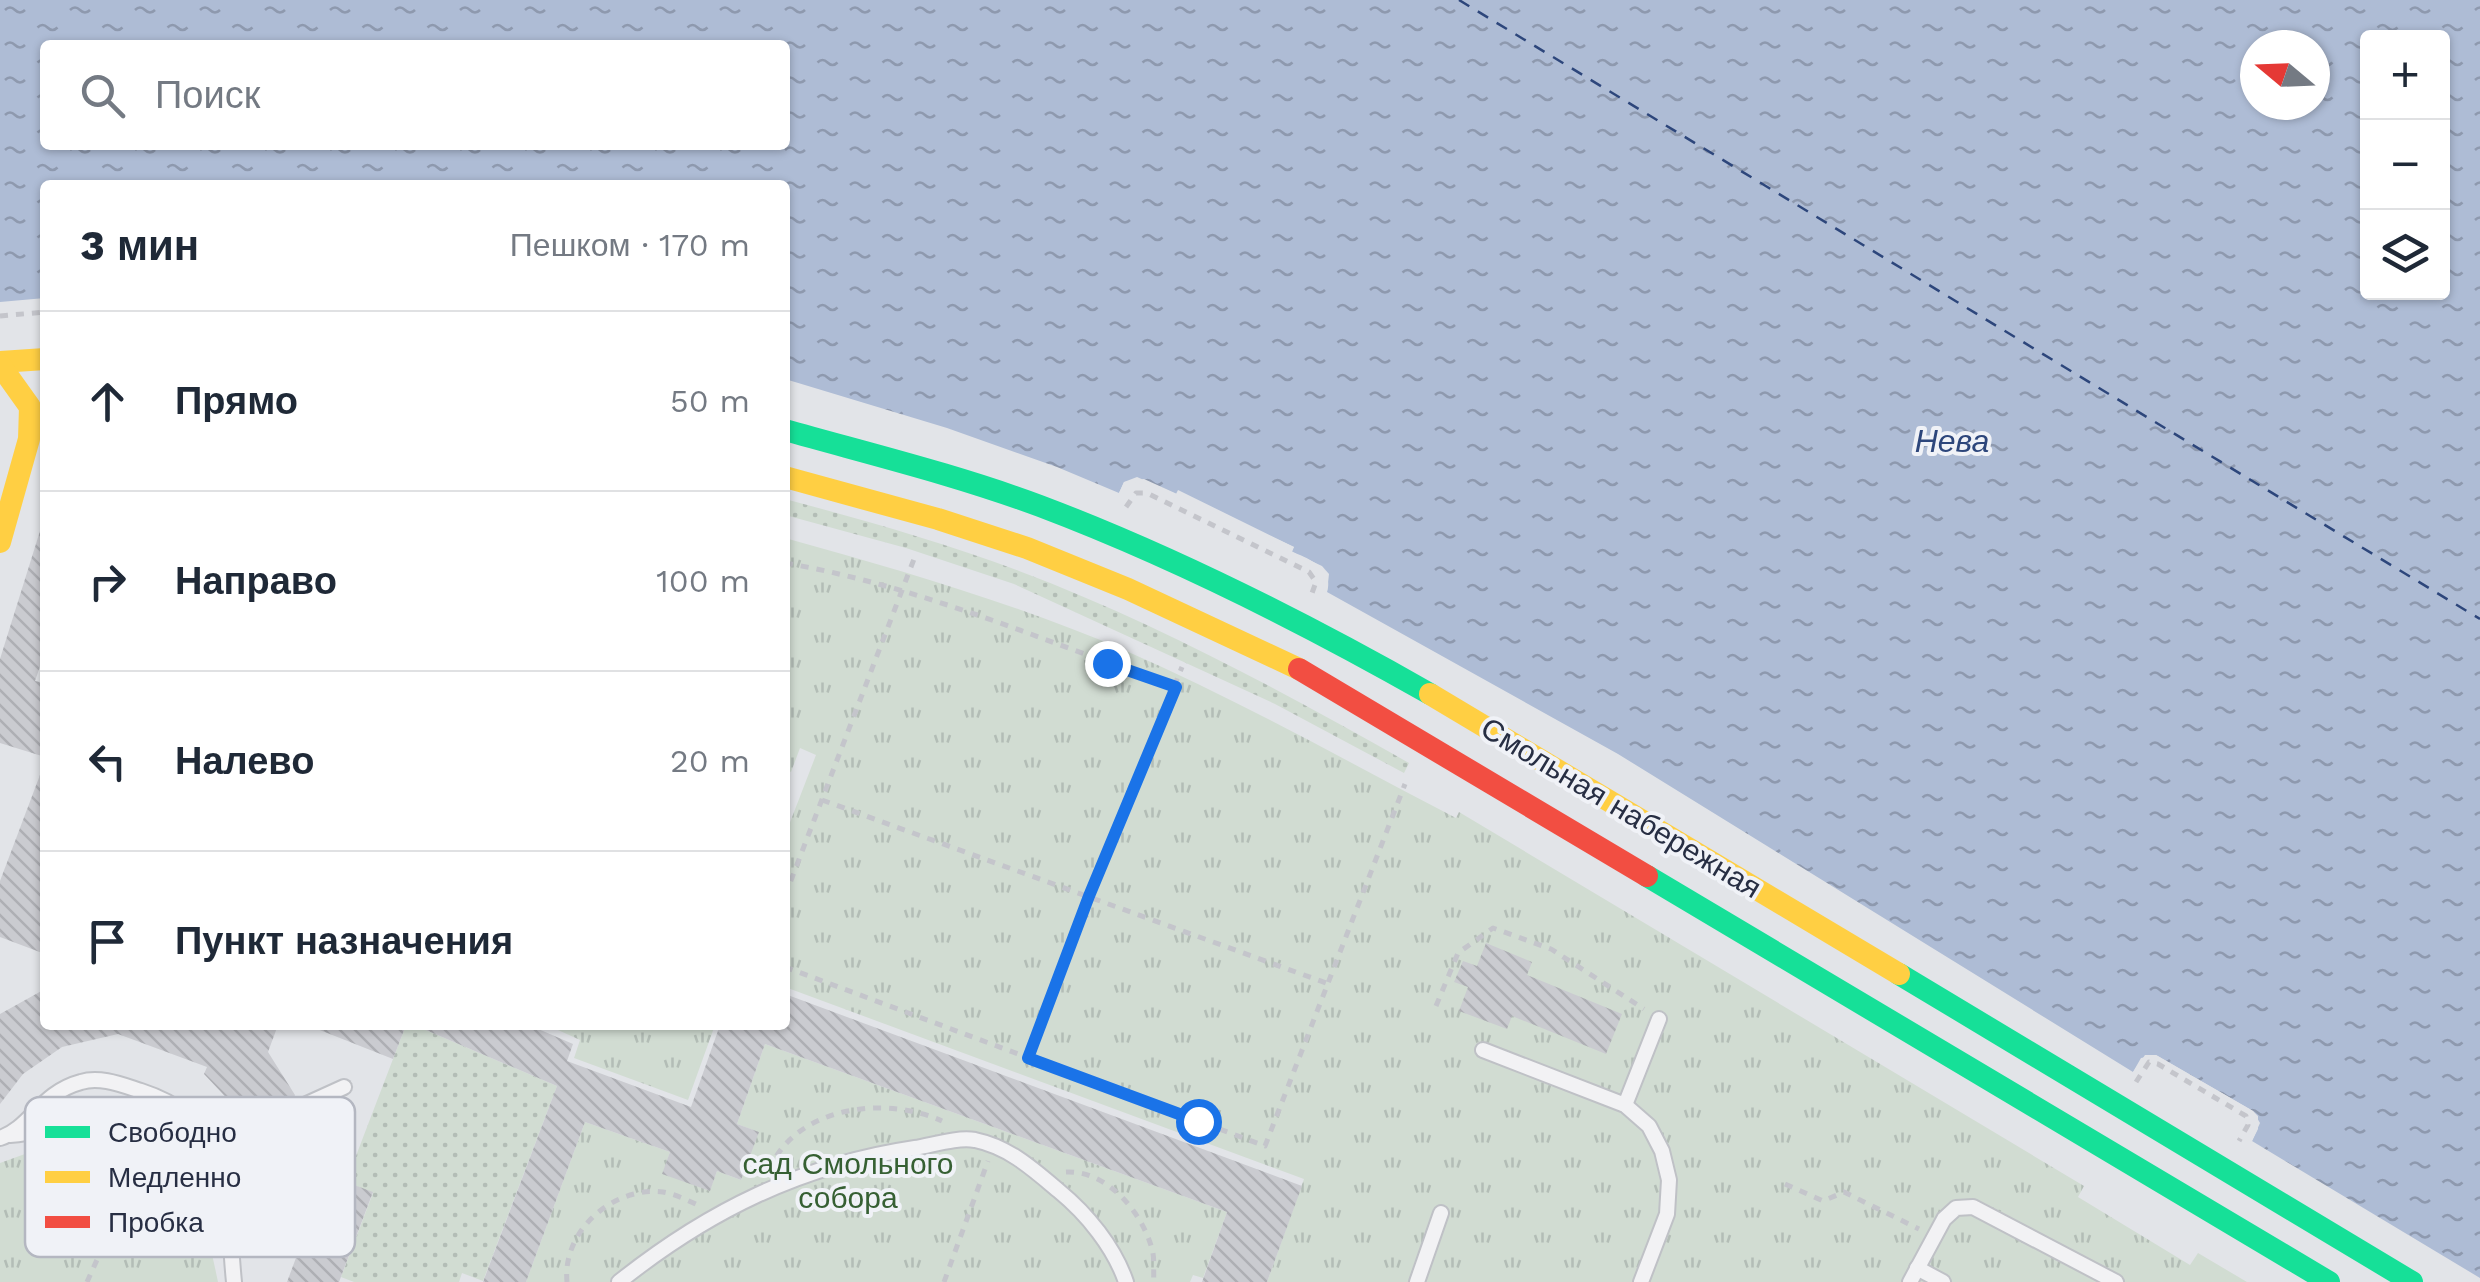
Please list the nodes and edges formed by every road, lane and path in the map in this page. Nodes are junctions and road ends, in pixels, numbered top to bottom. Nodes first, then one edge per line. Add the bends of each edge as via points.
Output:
1 (40, 312) edge
2 (0, 316) edge
3 (40, 360) edge
4 (0, 364) edge
5 (37, 407) edge
6 (0, 410) edge
7 (790, 431) edge
8 (790, 479) edge
9 (1126, 507) dead end
10 (0, 542) edge
11 (914, 559) dead end
12 (790, 564) edge
13 (902, 590) junction
14 (1310, 596) dead end
15 (1182, 667) dead end
16 (1176, 687) junction
17 (1405, 784) dead end
18 (822, 800) junction
19 (790, 883) edge
20 (1089, 896) junction
21 (790, 969) edge
22 (1328, 984) junction
23 (1436, 1006) dead end
24 (1659, 1018) joint
25 (1483, 1050) dead end
26 (1028, 1058) junction
27 (2140, 1076) dead end
28 (344, 1086) dead end
29 (48, 1097) edge
30 (156, 1097) edge
31 (321, 1097) edge
32 (1625, 1105) junction
33 (25, 1118) edge
34 (2242, 1135) dead end
35 (5, 1137) edge
36 (969, 1139) junction
37 (994, 1145) junction
38 (1038, 1174) junction
39 (1785, 1184) dead end
40 (760, 1192) junction
41 (717, 1213) junction
42 (1442, 1213) dead end
43 (1935, 1236) junction
44 (98, 1257) edge
45 (231, 1257) edge
46 (1914, 1275) edge
47 (87, 1282) edge
48 (234, 1282) edge
49 (567, 1282) edge
50 (619, 1282) edge
51 (944, 1282) edge
52 (1126, 1282) edge
53 (1154, 1282) edge
54 (1417, 1282) edge
55 (1641, 1282) edge
56 (1943, 1282) edge
57 (2116, 1282) edge
58 (2329, 1282) edge
59 (2412, 1282) edge

1 - 2 path
3 - 4 main road
4 - 5 main road
5 - 6 main road
5 - 10 main road
7 - 59 main road, Смольная набережная via 1041,506 1309,626
8 - 58 main road, Смольная набережная via 1026,548 1293,666
9 - 14 path via 1136,492 1147,492 1309,572 1316,582
11 - 13 path
12 - 13 path
13 - 16 path
13 - 18 path
15 - 16 path
16 - 20 path
17 - 22 path
18 - 19 path
18 - 20 path
20 - 22 path
20 - 26 path
21 - 26 path
22 - 26 path via 1265,1146
23 - 24 path via 1458,952 1493,928 1550,949
24 - 32 lane
25 - 32 lane
27 - 34 path via 2149,1062 2168,1070 2246,1116
28 - 31 lane
29 - 30 lane via 85,1080 116,1082
32 - 55 lane via 1649,1126 1669,1180 1667,1214
33 - 35 lane
36 - 37 lane
36 - 40 lane via 834,1165
36 - 40 path via 928,1115 887,1106 838,1112 796,1135 773,1162
37 - 38 lane
37 - 51 path
38 - 52 lane via 1082,1211
38 - 53 path via 1079,1172 1107,1184 1131,1207 1152,1249
39 - 43 path via 1823,1201 1844,1192
40 - 41 lane
41 - 49 path via 664,1192 628,1195 593,1215 575,1241
41 - 50 lane
42 - 54 lane
43 - 46 lane
43 - 57 lane via 1956,1208 1973,1207
44 - 47 path
45 - 48 lane
46 - 56 lane

